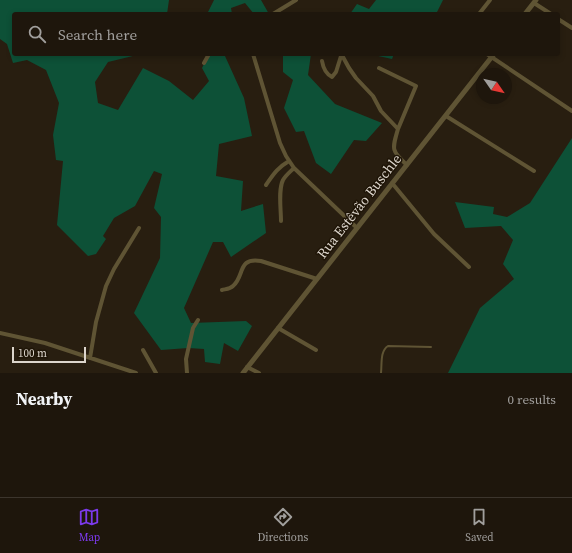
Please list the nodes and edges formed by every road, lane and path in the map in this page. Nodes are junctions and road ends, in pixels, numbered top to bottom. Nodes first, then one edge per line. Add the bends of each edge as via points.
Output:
1 (296, 0) edge
2 (490, 0) edge
3 (535, 1) edge
4 (276, 12) edge
5 (481, 12) edge
6 (527, 12) edge
7 (549, 12) edge
8 (560, 19) edge
9 (572, 28) edge
10 (208, 56) edge
11 (254, 56) edge
12 (490, 56) edge
13 (492, 56) edge
14 (322, 61) dead end
15 (204, 63) dead end
16 (379, 68) dead end
17 (572, 111) edge
18 (446, 116) junction
19 (398, 129) junction
20 (289, 161) junction
21 (407, 165) junction
22 (294, 168) junction
23 (534, 171) dead end
24 (392, 183) junction
25 (266, 186) dead end
26 (281, 221) dead end
27 (139, 228) dead end
28 (357, 228) junction
29 (469, 267) dead end
30 (317, 279) junction
31 (222, 290) dead end
32 (198, 320) dead end
33 (278, 328) junction
34 (0, 333) edge
35 (431, 347) dead end
36 (143, 350) dead end
37 (316, 350) dead end
38 (90, 358) junction
39 (247, 367) junction
40 (136, 373) edge
41 (156, 373) edge
42 (187, 373) edge
43 (243, 373) edge
44 (259, 373) edge
45 (381, 373) edge

1 - 4 street
2 - 5 street
3 - 6 street
3 - 7 street
8 - 9 street
10 - 15 street
11 - 20 street via 280,143
12 - 18 street, Rua Estêvão Buschle
13 - 17 street
14 - 19 street via 324,69 332,77 342,56 356,78 373,96 381,111
16 - 19 street via 416,86
18 - 21 street, Rua Estêvão Buschle
18 - 23 street
19 - 21 street via 394,151
20 - 22 street
20 - 25 street via 277,169
21 - 24 street, Rua Estêvão Buschle
22 - 26 street via 282,183
22 - 28 street
24 - 28 street, Rua Estêvão Buschle
24 - 29 street via 434,234
27 - 38 street via 106,286
28 - 30 street, Rua Estêvão Buschle
30 - 31 street via 254,261 244,266 234,285
30 - 33 street, Rua Estêvão Buschle
32 - 42 street via 193,328 186,359
33 - 37 street
33 - 39 street, Rua Estêvão Buschle
34 - 38 street via 44,343
35 - 45 lane via 388,346 383,351
36 - 41 street
38 - 40 street
39 - 43 street, Rua Estêvão Buschle
39 - 44 street

